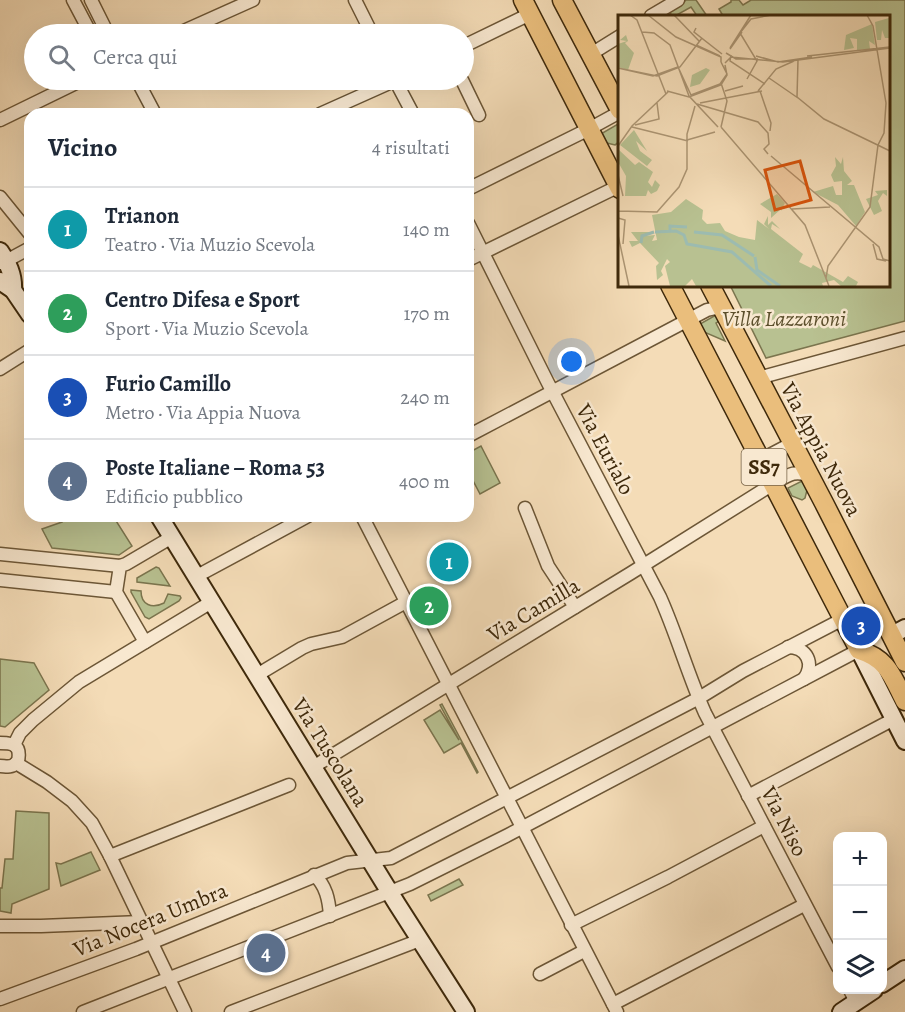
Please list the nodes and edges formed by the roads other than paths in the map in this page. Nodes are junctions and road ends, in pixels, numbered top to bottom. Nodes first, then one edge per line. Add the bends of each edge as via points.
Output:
1 (73, 0) edge
2 (91, 0) edge
3 (252, 0) edge
4 (355, 0) edge
5 (562, 0) edge
6 (678, 0) edge
7 (228, 5) edge
8 (527, 7) edge
9 (653, 15) edge
10 (86, 24) edge
11 (103, 24) edge
12 (195, 24) edge
13 (367, 24) edge
14 (618, 37) edge
15 (474, 40) edge
16 (591, 54) junction
17 (62, 90) edge
18 (142, 90) edge
19 (374, 90) edge
20 (401, 90) edge
21 (467, 90) edge
22 (618, 107) edge
23 (24, 108) edge
24 (25, 108) edge
25 (152, 108) edge
26 (333, 108) edge
27 (410, 108) edge
28 (618, 112) edge
29 (479, 115) dead end
30 (0, 120) edge
31 (589, 129) junction
32 (474, 186) edge
33 (618, 186) edge
34 (618, 188) edge
35 (0, 197) edge
36 (24, 227) edge
37 (474, 235) edge
38 (24, 250) edge
39 (483, 253) junction
40 (474, 257) edge
41 (2, 258) edge
42 (7, 285) edge
43 (671, 286) edge
44 (710, 286) edge
45 (24, 307) edge
46 (721, 307) junction
47 (688, 320) junction
48 (905, 338) edge
49 (24, 354) edge
50 (0, 369) edge
51 (758, 378) junction
52 (552, 391) junction
53 (474, 433) edge
54 (790, 438) junction
55 (758, 454) junction
56 (810, 476) junction
57 (773, 484) junction
58 (525, 508) dead end
59 (163, 522) edge
60 (297, 522) edge
61 (365, 522) edge
62 (172, 537) junction
63 (0, 554) edge
64 (120, 566) junction
65 (643, 566) junction
66 (196, 576) junction
67 (0, 580) edge
68 (116, 592) junction
69 (213, 601) junction
70 (406, 602) junction
71 (575, 607) junction
72 (843, 619) junction
73 (898, 632) edge
74 (145, 642) junction
75 (788, 647) junction
76 (859, 650) junction
77 (905, 662) edge
78 (258, 675) junction
79 (804, 679) junction
80 (449, 685) junction
81 (699, 698) junction
82 (905, 701) edge
83 (894, 719) junction
84 (712, 726) junction
85 (905, 741) edge
86 (0, 743) edge
87 (14, 745) junction
88 (16, 763) junction
89 (0, 766) edge
90 (315, 770) junction
91 (290, 784) dead end
92 (748, 796) junction
93 (506, 798) junction
94 (764, 826) junction
95 (521, 828) junction
96 (110, 856) junction
97 (370, 861) junction
98 (314, 876) junction
99 (390, 891) junction
100 (804, 905) junction
101 (330, 916) junction
102 (141, 922) junction
103 (571, 925) junction
104 (0, 926) edge
105 (420, 940) junction
106 (151, 943) junction
107 (584, 951) junction
108 (833, 959) edge
109 (905, 969) edge
110 (540, 975) dead end
111 (169, 978) junction
112 (887, 981) edge
113 (853, 996) edge
114 (0, 999) edge
115 (615, 1008) edge
116 (83, 1012) edge
117 (185, 1012) edge
118 (231, 1012) edge
119 (466, 1012) edge
120 (841, 1012) edge

1 - 10 street
2 - 11 street
3 - 7 street
4 - 13 street
5 - 16 main road
6 - 9 street
7 - 12 street
8 - 15 street
8 - 31 main road
14 - 16 street
16 - 22 main road
17 - 24 street
18 - 25 street
19 - 26 street
20 - 27 street
21 - 29 street
23 - 30 street
28 - 31 street
31 - 32 street
31 - 33 main road
34 - 39 street
35 - 36 street
37 - 39 street, Via Eurialo
38 - 41 street
39 - 40 street
39 - 52 street, Via Eurialo
41 - 42 main road via 12,275
42 - 45 main road
43 - 47 main road, SS7
44 - 46 main road, Via Appia Nuova / SS7
46 - 47 street
46 - 51 main road, Via Appia Nuova / SS7
47 - 52 street
47 - 55 main road, SS7
48 - 51 street
49 - 50 street
51 - 54 main road, Via Appia Nuova / SS7
52 - 53 street
52 - 65 street, Via Eurialo
54 - 55 street via 787,446 768,456
54 - 56 main road, Via Appia Nuova / SS7
55 - 57 main road, SS7
56 - 57 street, Via Camilla via 796,472
56 - 73 main road, Via Appia Nuova / SS7
57 - 65 street, Via Camilla
57 - 72 main road, SS7
58 - 71 street via 548,566
59 - 62 main road, Via Tuscolana
60 - 66 street
61 - 70 street
62 - 64 street
62 - 66 main road, Via Tuscolana
63 - 64 street
64 - 68 street
65 - 71 street, Via Camilla
65 - 81 street, Via Eurialo via 670,619
66 - 69 main road, Via Tuscolana
67 - 68 street
68 - 74 street
69 - 74 street
69 - 78 main road, Via Tuscolana
70 - 78 street via 342,637 302,648
70 - 80 street
71 - 80 street, Via Camilla
72 - 73 street, Via Appia Nuova via 859,614 868,616
72 - 75 street, Via Nocera Umbra
72 - 76 main road, SS7
73 - 77 main road, Via Appia Nuova / SS7
74 - 87 street via 68,690 23,730
75 - 79 street via 805,653 810,667
75 - 81 street, Via Nocera Umbra
76 - 79 street
76 - 82 main road via 886,666
76 - 83 main road
78 - 90 main road, Via Tuscolana
79 - 84 street
80 - 90 street, Via Camilla
80 - 93 street
81 - 84 street, Via Niso
81 - 93 street, Via Nocera Umbra
83 - 85 main road
83 - 92 street
84 - 92 street, Via Niso
84 - 95 street
86 - 87 street
87 - 88 street
88 - 89 street
88 - 96 street via 77,805
90 - 97 main road, Via Tuscolana
91 - 96 street
92 - 94 street, Via Niso
93 - 95 street
93 - 97 street, Via Nocera Umbra via 391,858
94 - 100 street, Via Niso
94 - 103 street
95 - 99 street via 410,885
95 - 103 street
96 - 102 street
97 - 98 street, Via Nocera Umbra via 347,863
97 - 99 main road, Via Tuscolana
98 - 101 street via 327,895
98 - 106 street, Via Nocera Umbra
99 - 101 street
99 - 105 main road, Via Tuscolana
100 - 108 street, Via Niso
100 - 115 street
101 - 111 street
102 - 104 street
102 - 106 street
103 - 107 street
105 - 118 street
105 - 119 main road, Via Tuscolana
106 - 111 street
106 - 114 street, Via Nocera Umbra
107 - 110 street
107 - 115 street
109 - 112 main road
111 - 116 street
111 - 117 street
113 - 120 main road

